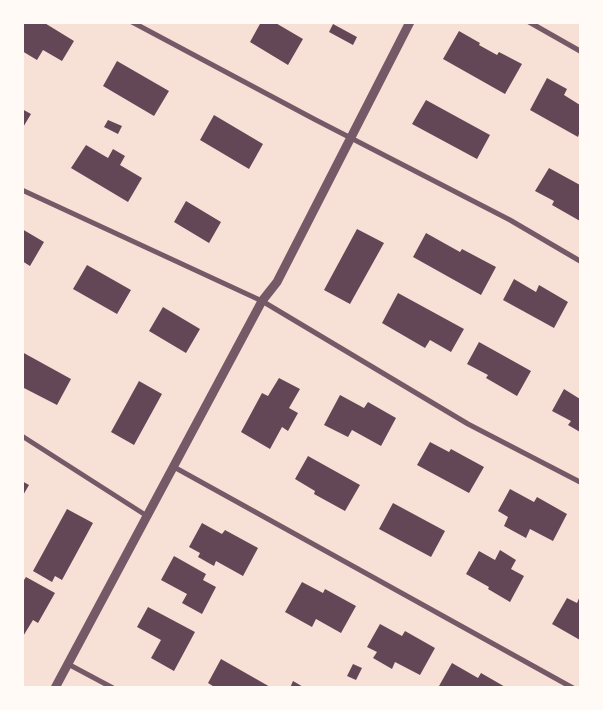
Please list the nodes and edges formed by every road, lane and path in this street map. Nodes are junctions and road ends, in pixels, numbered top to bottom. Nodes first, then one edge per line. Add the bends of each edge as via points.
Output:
1 (132, 22) edge
2 (410, 22) edge
3 (529, 22) edge
4 (580, 51) edge
5 (351, 138) junction
6 (22, 190) edge
7 (580, 261) edge
8 (262, 301) junction
9 (22, 436) edge
10 (174, 467) junction
11 (580, 482) edge
12 (147, 516) junction
13 (68, 664) junction
14 (56, 688) edge
15 (113, 688) edge
16 (573, 688) edge

1 - 5 street
2 - 5 street
3 - 4 street
5 - 7 street via 510,220
5 - 8 street via 277,282
6 - 8 street
8 - 10 street
8 - 11 street via 468,424
9 - 12 street
10 - 12 street
10 - 16 street
12 - 13 street
13 - 14 street
13 - 15 street

